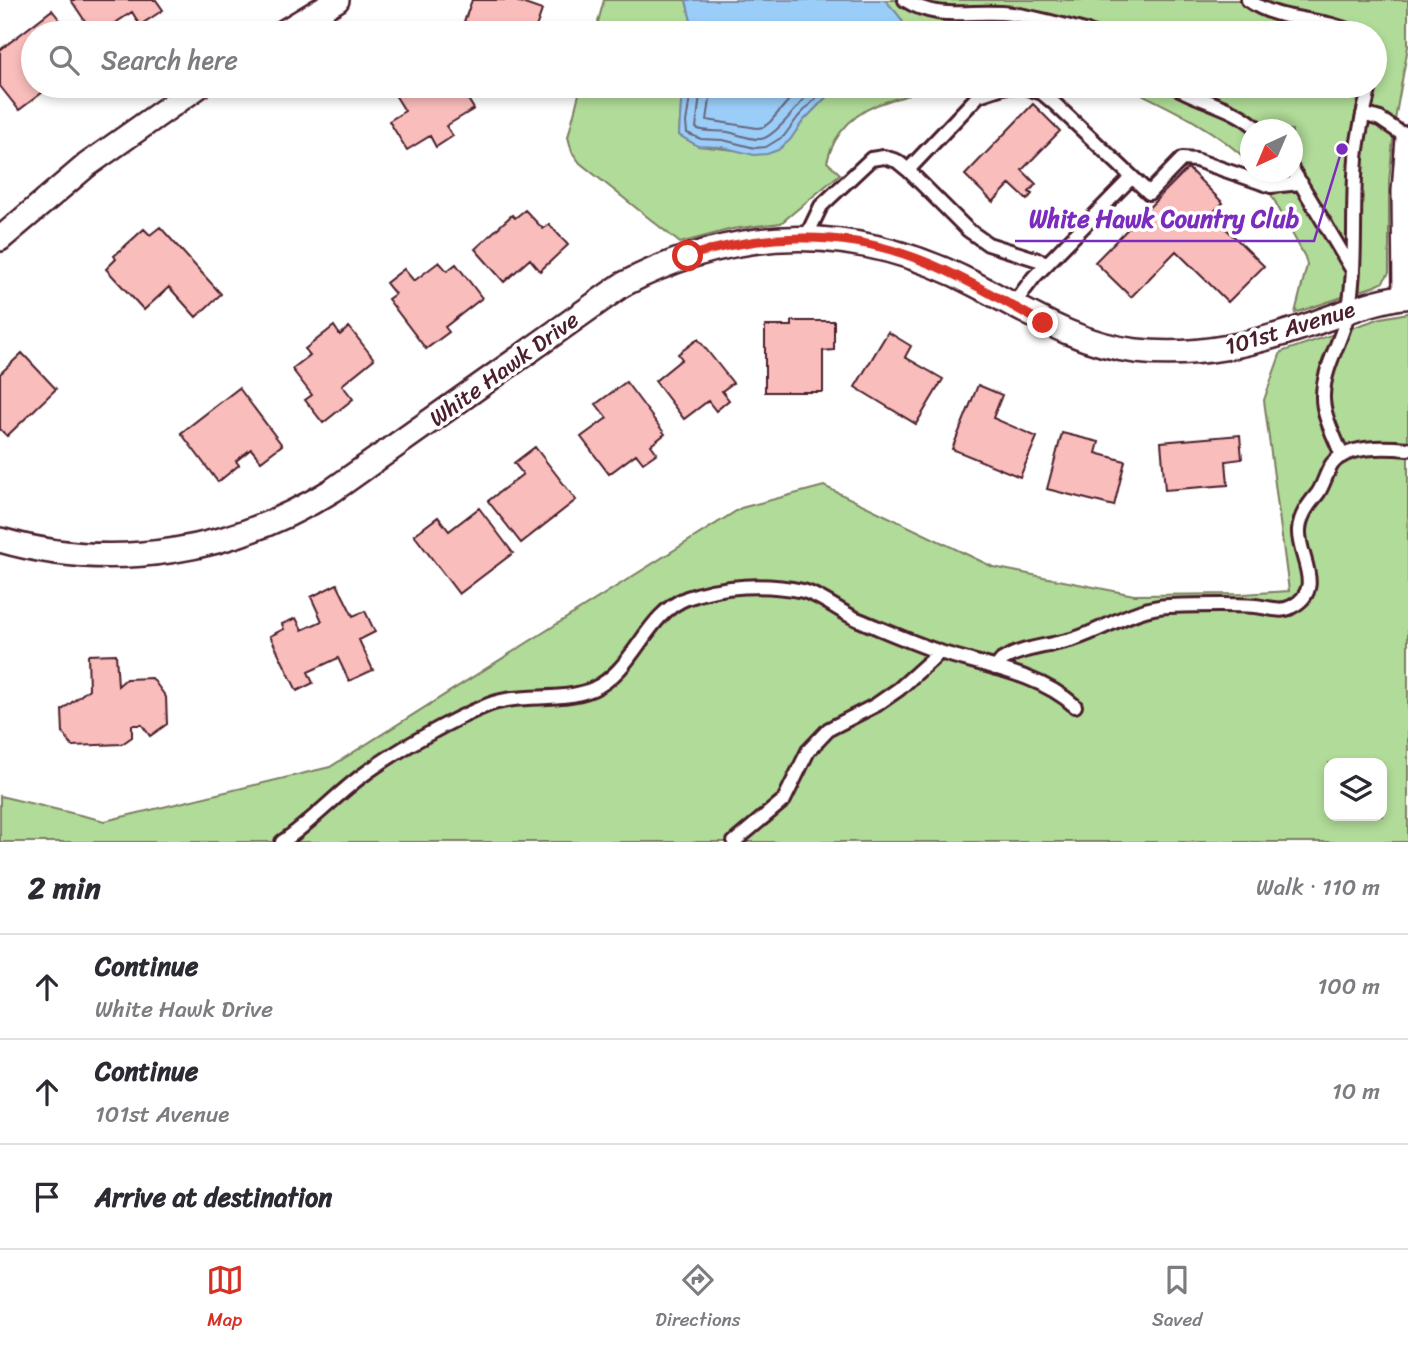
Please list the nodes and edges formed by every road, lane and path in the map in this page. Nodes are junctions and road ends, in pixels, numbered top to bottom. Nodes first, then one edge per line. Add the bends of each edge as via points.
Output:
1 (337, 0) edge
2 (905, 0) edge
3 (1248, 0) edge
4 (302, 21) edge
5 (1042, 21) edge
6 (1309, 21) edge
7 (182, 98) edge
8 (975, 98) edge
9 (1048, 98) edge
10 (1198, 98) edge
11 (1367, 98) edge
12 (1363, 114) junction
13 (1244, 119) edge
14 (1408, 138) edge
15 (908, 170) junction
16 (1132, 177) junction
17 (1301, 183) joint
18 (806, 237) junction
19 (0, 239) edge
20 (1048, 263) junction
21 (1353, 272) junction
22 (1406, 297) edge
23 (1012, 306) junction
24 (1349, 311) junction
25 (1408, 449) edge
26 (1342, 456) junction
27 (0, 540) edge
28 (940, 652) junction
29 (995, 668) junction
30 (1075, 706) dead end
31 (282, 842) edge
32 (734, 842) edge

1 - 4 street
2 - 5 lane via 939,13 1013,14
3 - 6 lane via 1275,15
7 - 19 street via 87,165
8 - 15 lane
9 - 16 lane
10 - 13 lane
11 - 12 lane
12 - 14 lane via 1380,119
12 - 21 lane via 1356,162
14 - 22 street
15 - 18 lane via 884,157 872,159 821,206
15 - 20 lane via 988,244
16 - 17 lane via 1149,193 1182,159 1271,186
16 - 20 lane
17 - 21 lane
18 - 23 street, White Hawk Drive via 902,253
18 - 27 street, White Hawk Drive via 716,247 622,285 333,490 251,532 207,545 114,557 53,552
20 - 23 lane
21 - 24 lane
22 - 24 street, 101st Avenue
23 - 24 street, 101st Avenue via 1075,336 1133,351 1165,353 1209,352 1255,343
24 - 26 lane via 1326,373 1323,397
25 - 26 lane via 1392,447
26 - 29 lane via 1331,465 1304,510 1299,540 1310,579 1303,596 1291,607 1166,606 1026,651 1002,660
28 - 29 lane
28 - 31 lane via 792,589 736,587 687,598 664,613 618,671 594,688 499,701 471,713 360,777
28 - 32 lane via 899,689 822,735 808,751 784,800
29 - 30 lane via 1053,690

